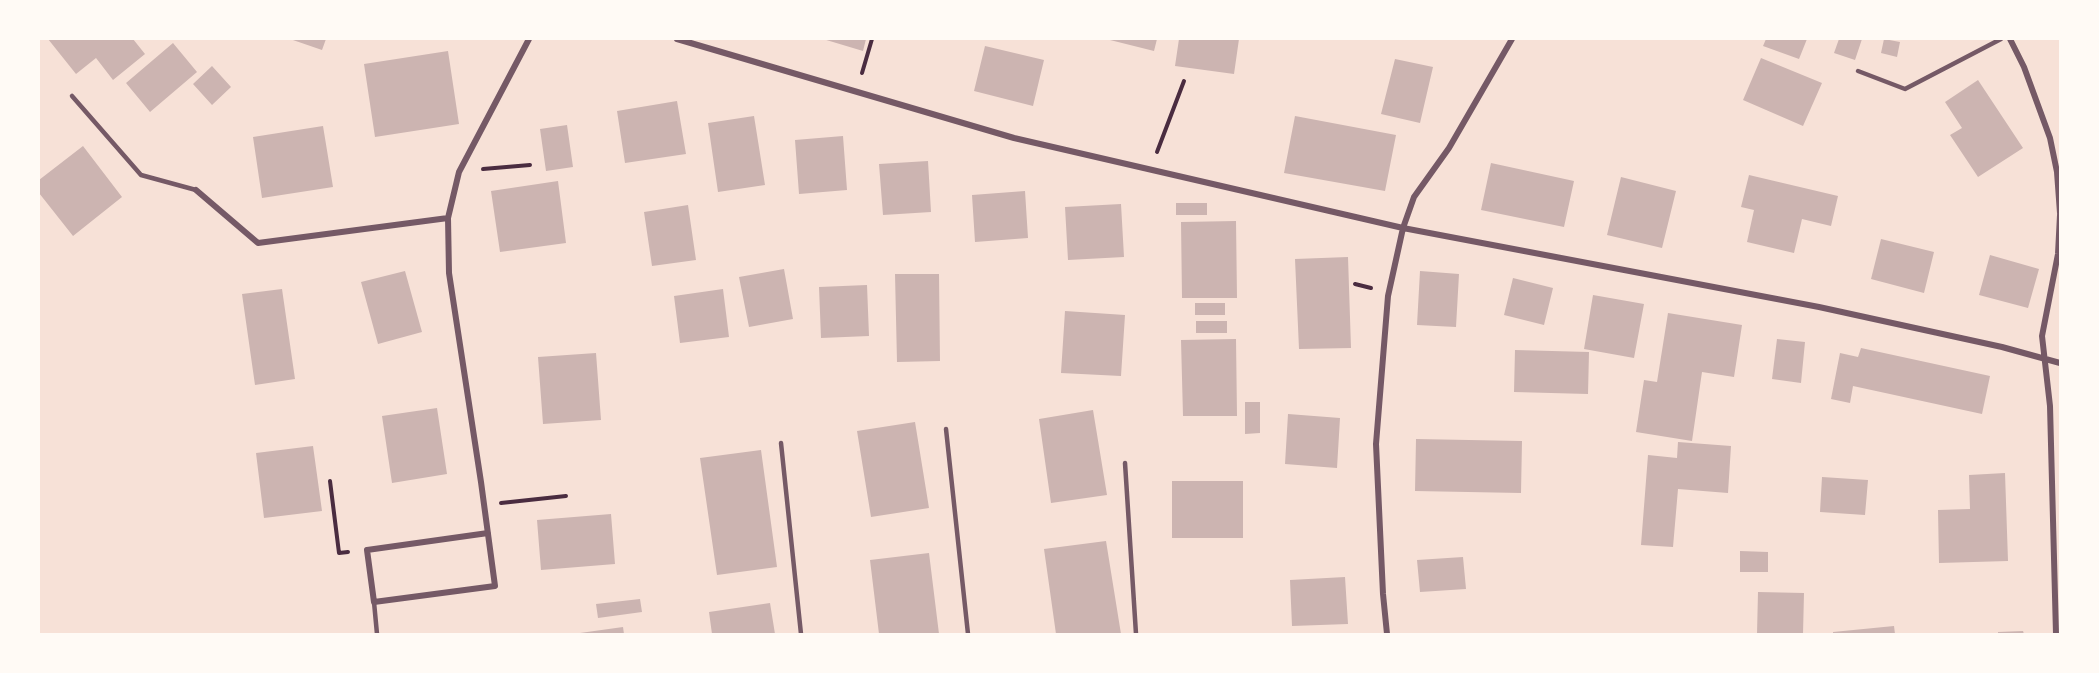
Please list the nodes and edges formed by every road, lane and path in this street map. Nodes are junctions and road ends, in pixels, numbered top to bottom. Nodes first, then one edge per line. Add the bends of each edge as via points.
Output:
1 (529, 39) edge
2 (677, 39) edge
3 (872, 39) edge
4 (1512, 39) edge
5 (2001, 39) edge
6 (2010, 39) edge
7 (1858, 71) dead end
8 (1184, 81) dead end
9 (856, 92) junction
10 (72, 96) dead end
11 (530, 165) dead end
12 (1151, 170) junction
13 (459, 172) junction
14 (195, 190) joint
15 (2060, 214) edge
16 (448, 218) junction
17 (1402, 228) junction
18 (2044, 358) junction
19 (2060, 363) edge
20 (946, 429) dead end
21 (781, 442) dead end
22 (1125, 463) dead end
23 (330, 481) dead end
24 (566, 496) dead end
25 (484, 505) junction
26 (488, 533) junction
27 (367, 550) junction
28 (374, 602) junction
29 (377, 634) edge
30 (801, 634) edge
31 (968, 634) edge
32 (1136, 634) edge
33 (1387, 634) edge
34 (2056, 634) edge

1 - 13 street
2 - 9 street
3 - 9 path
4 - 17 street via 1449,148 1414,197
5 - 7 lane via 1905,89
6 - 15 street via 2050,138
8 - 12 path
9 - 12 street via 1014,138
10 - 14 lane via 141,175
11 - 13 path
12 - 17 street
13 - 16 street
14 - 16 street via 258,243
15 - 18 street via 2058,254 2042,336
16 - 25 street via 449,273
17 - 18 street via 1819,307
17 - 33 street via 1388,296 1376,444
18 - 19 street
18 - 34 street via 2050,406
20 - 31 lane
21 - 30 lane
22 - 32 lane
23 - 27 path via 339,553
24 - 25 path
25 - 26 street
26 - 27 street
26 - 28 street via 495,586
27 - 28 street
28 - 29 lane

